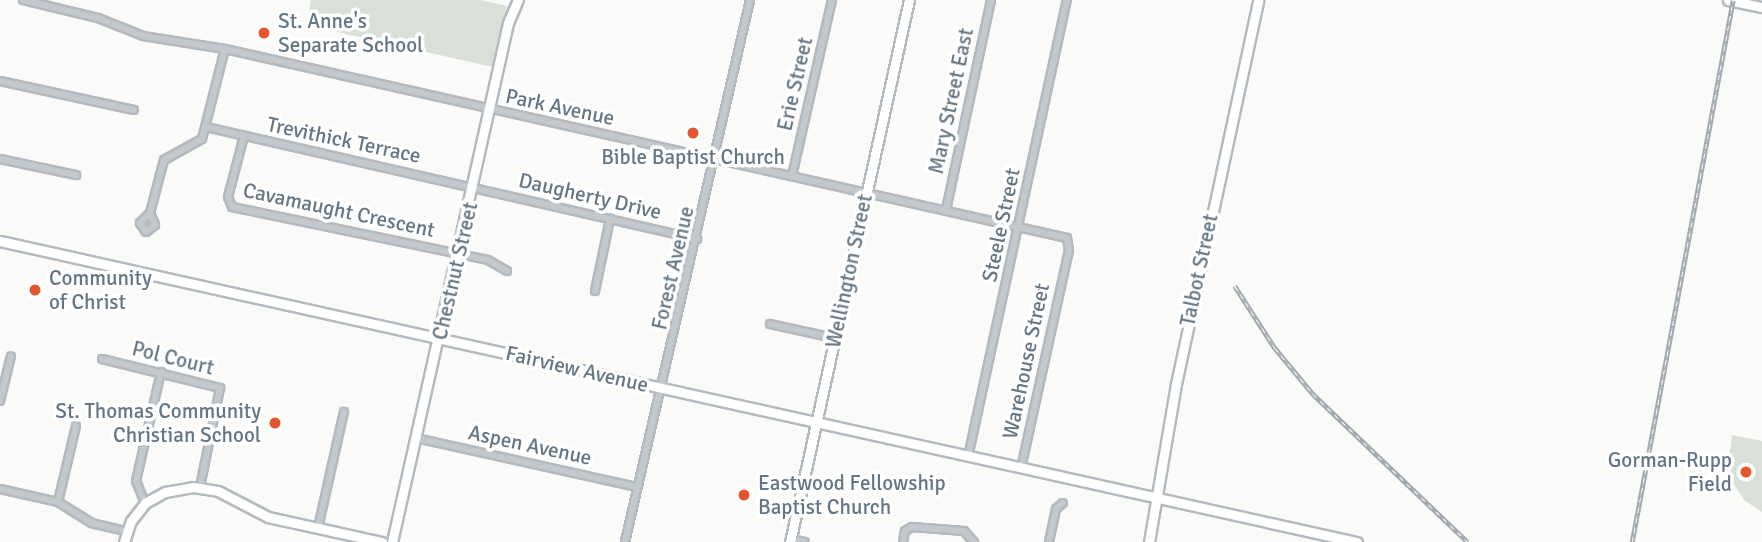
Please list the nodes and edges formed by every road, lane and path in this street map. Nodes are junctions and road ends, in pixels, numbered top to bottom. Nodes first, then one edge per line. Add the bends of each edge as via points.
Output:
1 (24, 0) edge
2 (518, 0) edge
3 (750, 0) edge
4 (832, 0) edge
5 (909, 0) edge
6 (991, 0) edge
7 (1067, 0) edge
8 (1258, 0) edge
9 (1728, 0) edge
10 (1762, 7) edge
11 (225, 49) junction
12 (0, 82) edge
13 (134, 110) dead end
14 (491, 110) junction
15 (206, 127) junction
16 (244, 136) junction
17 (0, 159) edge
18 (715, 159) junction
19 (76, 175) dead end
20 (792, 176) junction
21 (475, 186) junction
22 (866, 193) junction
23 (946, 210) junction
24 (150, 213) dead end
25 (610, 219) junction
26 (1019, 226) junction
27 (697, 239) junction
28 (0, 241) edge
29 (460, 253) junction
30 (1066, 261) joint
31 (507, 271) dead end
32 (595, 291) dead end
33 (770, 324) dead end
34 (439, 338) junction
35 (834, 338) junction
36 (11, 356) dead end
37 (102, 359) dead end
38 (161, 372) junction
39 (664, 388) junction
40 (0, 401) edge
41 (344, 412) dead end
42 (816, 424) junction
43 (76, 426) dead end
44 (416, 438) junction
45 (968, 457) junction
46 (1021, 469) junction
47 (200, 487) junction
48 (637, 487) junction
49 (0, 489) edge
50 (1153, 498) junction
51 (58, 502) junction
52 (145, 503) junction
53 (1063, 503) dead end
54 (318, 528) junction
55 (127, 531) junction
56 (791, 540) edge
57 (124, 542) edge
58 (382, 542) edge
59 (393, 542) edge
60 (625, 542) edge
61 (805, 542) edge
62 (903, 542) edge
63 (974, 542) edge
64 (1049, 542) edge
65 (1149, 542) edge
66 (1357, 542) edge

1 - 11 street, Park Avenue via 98,18 143,36
2 - 14 main road, Chestnut Street via 508,23
3 - 18 street, Forest Avenue
4 - 20 street, Erie Street
5 - 22 main road, Wellington Street
6 - 23 street, Mary Street East
7 - 26 street, Steele Street
8 - 50 main road, Talbot Street
9 - 10 main road
11 - 14 street, Park Avenue
11 - 15 street
12 - 13 street
14 - 18 street, Park Avenue
14 - 21 main road, Chestnut Street
15 - 16 street, Trevithick Terrace
15 - 24 street via 200,143 164,160
16 - 21 street, Trevithick Terrace
16 - 29 street, Cavamaught Crescent via 228,197 232,206
17 - 19 street
18 - 20 street, Park Avenue
18 - 27 street, Forest Avenue
20 - 22 street, Park Avenue
21 - 25 street, Daugherty Drive
21 - 29 main road, Chestnut Street
22 - 23 street, Park Avenue
22 - 35 main road, Wellington Street
23 - 26 street, Park Avenue
25 - 27 street, Daugherty Drive
25 - 32 street
26 - 30 street, Park Avenue via 1070,240
26 - 45 street, Steele Street
27 - 39 street, Forest Avenue
28 - 34 main road, Fairview Avenue
29 - 31 street, Cavamaught Crescent via 494,261
29 - 34 main road, Chestnut Street
30 - 46 street, Warehouse Street
33 - 35 street
34 - 39 main road, Fairview Avenue
34 - 44 main road, Chestnut Street
35 - 42 main road, Wellington Street
36 - 40 street
37 - 38 street, Pol Court
38 - 47 street, Pol Court via 220,388
38 - 52 street via 136,481
39 - 42 main road, Fairview Avenue
39 - 48 street, Forest Avenue
41 - 54 street
42 - 45 main road, Fairview Avenue
42 - 56 main road, Wellington Street
43 - 51 street
44 - 48 street, Aspen Avenue
44 - 59 main road, Chestnut Street
45 - 46 main road, Fairview Avenue
46 - 50 main road, Fairview Avenue
47 - 52 main road via 175,488
47 - 54 main road via 264,516
48 - 60 street, Forest Avenue
49 - 51 street
50 - 65 main road, Talbot Street
50 - 66 main road, Fairview Avenue
51 - 55 street via 91,523
52 - 55 main road
53 - 64 street via 1056,509
54 - 58 main road
55 - 57 main road
56 - 61 street
62 - 63 street via 905,531 912,527 964,531

